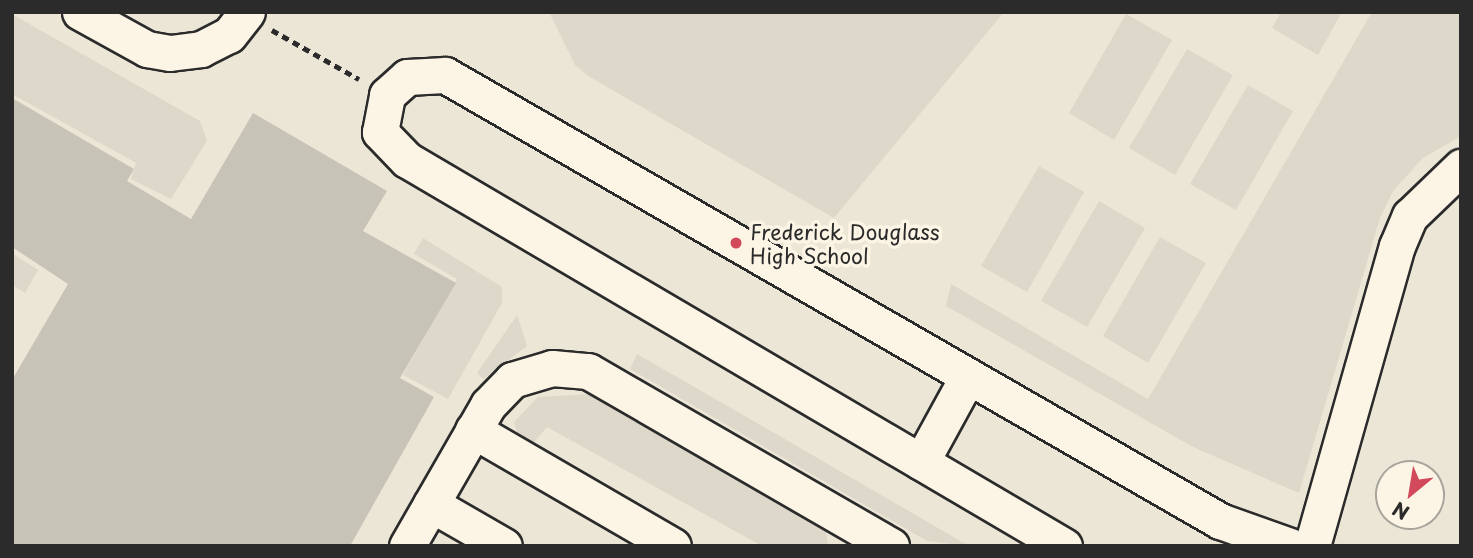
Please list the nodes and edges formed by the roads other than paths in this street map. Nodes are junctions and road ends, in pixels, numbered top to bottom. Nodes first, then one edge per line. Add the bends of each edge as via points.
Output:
1 (80, 12) edge
2 (246, 14) edge
3 (1461, 167) edge
4 (968, 376) junction
5 (473, 429) junction
6 (921, 462) junction
7 (431, 504) junction
8 (872, 541) edge
9 (407, 546) edge
10 (504, 546) edge
11 (673, 546) edge
12 (1064, 546) edge
13 (1290, 546) edge
14 (1312, 546) edge

1 - 2 lane via 147,49 170,53 201,49 229,34
3 - 14 lane via 1419,205 1397,246
4 - 6 lane
4 - 6 lane via 444,75 407,77 387,95 380,132 407,160
4 - 13 lane via 1220,521
5 - 7 lane
5 - 8 lane via 512,380 552,368 588,371
5 - 11 lane
6 - 12 lane
7 - 9 lane
7 - 10 lane

